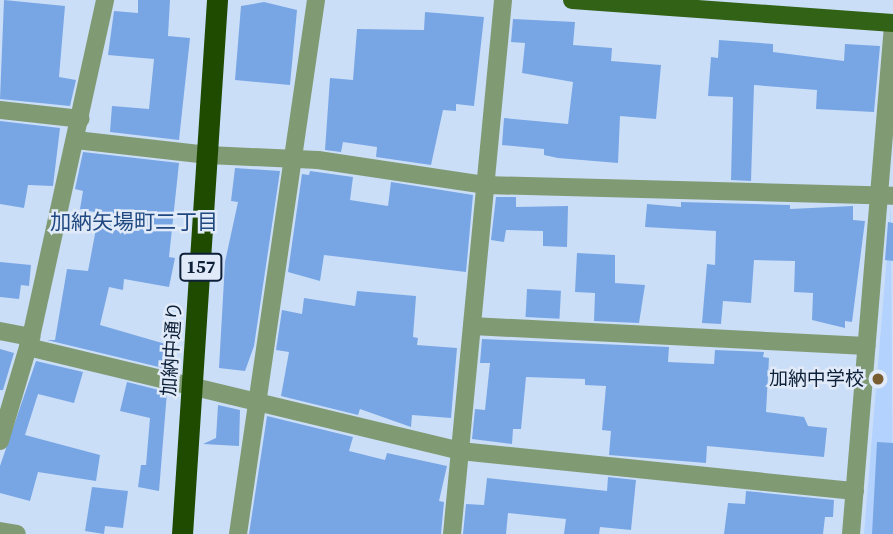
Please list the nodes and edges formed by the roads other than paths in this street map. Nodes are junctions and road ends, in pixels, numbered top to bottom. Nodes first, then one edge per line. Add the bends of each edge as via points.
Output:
1 (104, 0) edge
2 (217, 0) edge
3 (317, 0) edge
4 (503, 0) edge
5 (572, 0) edge
6 (582, 0) edge
7 (893, 24) edge
8 (0, 110) edge
9 (81, 119) junction
10 (76, 140) junction
11 (208, 155) junction
12 (294, 159) junction
13 (485, 185) junction
14 (886, 196) edge
15 (472, 326) junction
16 (0, 331) edge
17 (30, 342) junction
18 (866, 346) junction
19 (193, 388) junction
20 (257, 402) junction
21 (0, 441) edge
22 (460, 451) junction
23 (855, 491) junction
24 (0, 531) edge
25 (17, 534) edge
26 (182, 534) edge
27 (239, 534) edge
28 (452, 534) edge
29 (851, 534) edge

1 - 9 street
2 - 11 highway, 加納中通り / 157
3 - 12 street
4 - 13 street
5 - 6 main road
6 - 7 main road
7 - 14 street
8 - 9 street
9 - 10 street
10 - 11 street
10 - 17 street
11 - 12 street
11 - 19 highway, 加納中通り / 157
12 - 13 street
12 - 20 street
13 - 14 street
13 - 15 street
14 - 18 street
15 - 18 street
15 - 22 street
16 - 17 street
17 - 19 street
17 - 21 street
18 - 23 street
19 - 20 street
19 - 26 highway, 加納中通り / 157
20 - 22 street
20 - 27 street
22 - 23 street
22 - 28 street
23 - 29 street
24 - 25 street

